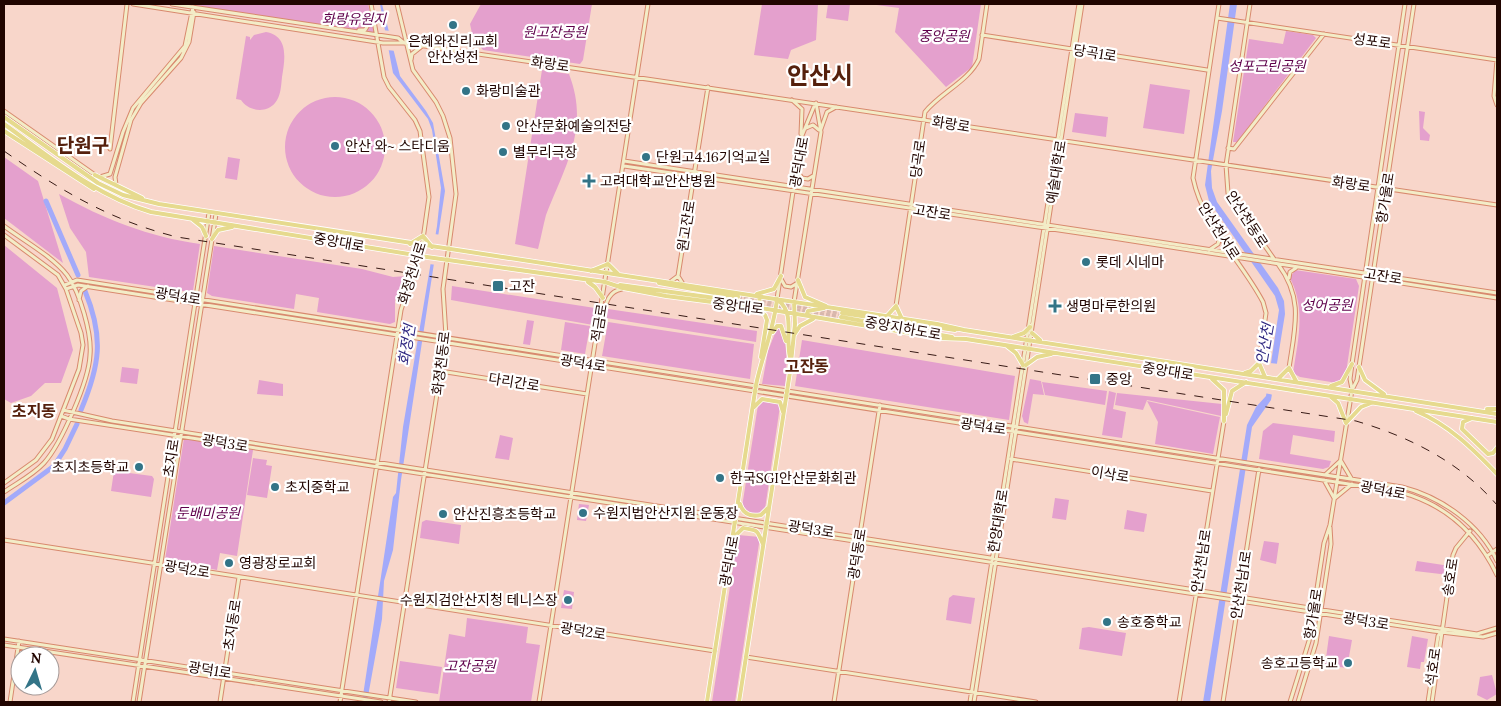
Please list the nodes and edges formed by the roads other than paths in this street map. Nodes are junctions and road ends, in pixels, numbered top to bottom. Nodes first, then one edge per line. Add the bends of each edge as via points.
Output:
1 (127, 4) edge
2 (133, 4) edge
3 (172, 4) edge
4 (371, 4) edge
5 (397, 4) edge
6 (648, 4) edge
7 (987, 4) edge
8 (1080, 4) edge
9 (1219, 4) edge
10 (1250, 4) edge
11 (1405, 4) edge
12 (1414, 4) edge
13 (193, 7) junction
14 (192, 13) junction
15 (373, 16) junction
16 (1217, 18) junction
17 (1247, 23) junction
18 (349, 31) junction
19 (1324, 34) junction
20 (376, 35) junction
21 (982, 35) junction
22 (377, 41) junction
23 (404, 42) junction
24 (422, 45) junction
25 (1399, 45) junction
26 (1407, 46) junction
27 (1074, 49) junction
28 (1497, 60) edge
29 (410, 62) junction
30 (1207, 70) junction
31 (637, 77) junction
32 (708, 87) junction
33 (792, 100) junction
34 (816, 103) junction
35 (1497, 105) edge
36 (838, 106) junction
37 (4, 111) edge
38 (4, 117) edge
39 (924, 120) junction
40 (4, 124) edge
41 (4, 130) edge
42 (804, 130) junction
43 (821, 132) junction
44 (801, 138) junction
45 (1059, 140) junction
46 (1228, 148) junction
47 (110, 149) dead end
48 (1195, 161) junction
49 (624, 163) junction
50 (1226, 166) junction
51 (797, 170) junction
52 (814, 173) junction
53 (694, 174) junction
54 (95, 175) junction
55 (116, 186) junction
56 (1377, 188) junction
57 (794, 189) junction
58 (1386, 189) junction
59 (103, 192) junction
60 (811, 192) junction
61 (150, 202) junction
62 (1497, 205) edge
63 (911, 207) junction
64 (209, 213) junction
65 (216, 214) junction
66 (190, 218) junction
67 (208, 222) junction
68 (214, 222) junction
69 (4, 226) edge
70 (243, 226) junction
71 (1046, 227) junction
72 (4, 235) edge
73 (206, 236) junction
74 (424, 236) junction
75 (1220, 236) junction
76 (212, 239) junction
77 (409, 244) junction
78 (422, 246) junction
79 (430, 246) junction
80 (449, 250) junction
81 (1210, 250) junction
82 (1231, 253) junction
83 (419, 255) junction
84 (1235, 256) junction
85 (447, 259) junction
86 (1269, 261) junction
87 (1276, 262) junction
88 (608, 264) junction
89 (1297, 268) junction
90 (591, 271) junction
91 (607, 274) junction
92 (620, 276) junction
93 (678, 276) junction
94 (780, 276) junction
95 (1364, 276) junction
96 (1374, 277) junction
97 (1288, 279) junction
98 (586, 280) junction
99 (798, 280) junction
100 (649, 281) junction
101 (605, 282) junction
102 (670, 282) junction
103 (72, 284) junction
104 (683, 284) junction
105 (616, 285) junction
106 (88, 286) junction
107 (65, 287) junction
108 (625, 289) junction
109 (1497, 293) edge
110 (756, 296) junction
111 (603, 298) junction
112 (1497, 298) edge
113 (196, 299) junction
114 (777, 299) junction
115 (78, 301) junction
116 (202, 302) junction
117 (794, 302) junction
118 (195, 304) junction
119 (896, 306) junction
120 (742, 307) junction
121 (756, 308) junction
122 (828, 308) junction
123 (776, 310) junction
124 (788, 313) junction
125 (794, 315) junction
126 (886, 316) junction
127 (814, 318) junction
128 (902, 318) junction
129 (1030, 327) junction
130 (398, 328) junction
131 (598, 330) junction
132 (964, 330) junction
133 (1032, 333) junction
134 (398, 334) junction
135 (771, 335) junction
136 (446, 336) junction
137 (793, 337) junction
138 (1012, 338) junction
139 (966, 339) junction
140 (1029, 340) junction
141 (445, 341) junction
142 (1054, 344) junction
143 (787, 345) junction
144 (1005, 345) junction
145 (1027, 349) junction
146 (1055, 353) junction
147 (593, 359) junction
148 (761, 360) junction
149 (791, 360) junction
150 (1259, 363) junction
151 (592, 364) junction
152 (1352, 364) junction
153 (1024, 365) junction
154 (1359, 367) junction
155 (1290, 368) junction
156 (440, 371) junction
157 (1243, 373) junction
158 (1263, 376) junction
159 (1210, 378) junction
160 (1281, 378) junction
161 (1246, 382) junction
162 (1296, 382) junction
163 (1302, 382) junction
164 (756, 385) junction
165 (1331, 386) junction
166 (787, 389) junction
167 (756, 390) junction
168 (1352, 390) junction
169 (1300, 391) junction
170 (587, 394) junction
171 (786, 395) junction
172 (1330, 395) junction
173 (1386, 395) junction
174 (1350, 399) junction
175 (1374, 403) junction
176 (880, 405) junction
177 (754, 408) junction
178 (1412, 409) junction
179 (1479, 409) junction
180 (1497, 409) edge
181 (63, 410) junction
182 (880, 411) junction
183 (71, 414) junction
184 (784, 414) junction
185 (1497, 414) edge
186 (61, 416) junction
187 (1474, 418) junction
188 (68, 419) junction
189 (1224, 421) junction
190 (1346, 422) junction
191 (1497, 422) edge
192 (1015, 426) junction
193 (175, 430) junction
194 (181, 431) junction
195 (1014, 431) junction
196 (174, 435) junction
197 (180, 436) junction
198 (1481, 448) junction
199 (1497, 448) edge
200 (1477, 453) junction
201 (1010, 459) junction
202 (1216, 460) junction
203 (1340, 461) junction
204 (378, 464) junction
205 (1257, 467) junction
206 (425, 471) junction
207 (1325, 474) junction
208 (1497, 474) edge
209 (1338, 476) junction
210 (1352, 478) junction
211 (1322, 479) junction
212 (1338, 481) junction
213 (4, 483) edge
214 (1352, 484) junction
215 (1212, 491) junction
216 (4, 492) edge
217 (572, 494) junction
218 (1335, 499) junction
219 (739, 502) junction
220 (770, 507) junction
221 (736, 520) junction
222 (766, 524) junction
223 (1330, 524) junction
224 (1470, 531) junction
225 (733, 538) junction
226 (860, 539) junction
227 (4, 540) edge
228 (763, 544) junction
229 (1497, 549) edge
230 (1493, 552) junction
231 (1487, 556) junction
232 (994, 560) junction
233 (1497, 561) edge
234 (155, 564) junction
235 (161, 565) junction
236 (1497, 575) edge
237 (239, 577) junction
238 (1196, 591) junction
239 (357, 596) junction
240 (1237, 598) junction
241 (404, 602) junction
242 (1314, 610) junction
243 (1321, 611) junction
244 (552, 626) junction
245 (1497, 628) edge
246 (1441, 630) junction
247 (1497, 634) edge
248 (4, 639) edge
249 (19, 641) junction
250 (18, 646) edge
251 (715, 651) junction
252 (60, 653) edge
253 (746, 657) junction
254 (140, 660) junction
255 (146, 660) junction
256 (139, 665) junction
257 (145, 666) junction
258 (224, 672) junction
259 (839, 672) junction
260 (223, 678) junction
261 (342, 690) junction
262 (973, 692) junction
263 (342, 696) junction
264 (389, 700) edge
265 (133, 702) edge
266 (139, 702) edge
267 (220, 702) edge
268 (340, 702) edge
269 (378, 702) edge
270 (416, 702) edge
271 (539, 702) edge
272 (707, 702) edge
273 (739, 702) edge
274 (834, 702) edge
275 (970, 702) edge
276 (974, 702) edge
277 (1036, 702) edge
278 (1179, 702) edge
279 (1223, 702) edge
280 (1290, 702) edge
281 (1298, 702) edge
282 (1428, 702) edge
283 (1432, 702) edge

1 - 47 street
2 - 14 street
3 - 13 street, 화랑로
4 - 15 street, 화정천서로
5 - 23 street, 화정천동로
6 - 31 street, 적금로
7 - 21 street, 당곡로
8 - 27 street, 예술대학로
9 - 16 street, 안산천서로
10 - 17 street, 안산천동로
11 - 25 street, 항가울로
12 - 26 street, 항가울로
13 - 14 street
13 - 18 street, 화랑로
14 - 22 street
14 - 54 street via 185,46 133,108 110,174
14 - 55 street via 189,42 184,54 141,103 131,120 114,177
15 - 18 street via 365,30
15 - 20 street, 화정천서로
16 - 17 street, 성포로
16 - 30 street, 안산천서로
17 - 19 street, 성포로
17 - 46 street, 안산천동로
18 - 20 street, 화랑로
19 - 25 street, 성포로
19 - 46 street via 1234,149
20 - 22 street, 화정천서로
20 - 23 street, 화랑로
21 - 27 street, 당곡1로
21 - 39 street, 당곡로 via 975,67 936,99 925,112
22 - 23 street
22 - 74 street, 화정천서로 via 386,82 415,120 421,139 429,187
23 - 24 street, 화랑로
23 - 29 street, 화정천동로
24 - 29 street via 412,54
24 - 31 street, 화랑로
25 - 26 street, 성포로
25 - 56 street, 항가울로
26 - 28 street, 성포로
26 - 58 street, 항가울로
27 - 30 street, 당곡1로
27 - 45 street, 예술대학로
28 - 35 street via 1494,96
29 - 80 street, 화정천동로 via 419,82 436,102 450,138 456,194
30 - 48 street, 안산천서로
31 - 32 street, 화랑로
31 - 49 street, 적금로
32 - 33 street, 화랑로
32 - 53 street, 원고잔로
33 - 34 street, 화랑로
33 - 44 street via 802,109
34 - 36 street, 화랑로
34 - 42 street, 광덕대로
34 - 43 street, 광덕대로
36 - 39 street, 화랑로
36 - 43 street via 827,112
37 - 54 street
38 - 61 main road, 중앙대로 via 98,182 123,195
39 - 45 street, 화랑로
39 - 63 street, 당곡로
40 - 59 main road, 중앙대로
41 - 59 main road via 87,186
42 - 43 street via 813,125
42 - 44 street, 광덕대로
43 - 52 street, 광덕대로
44 - 51 street, 광덕대로
45 - 48 street, 화랑로
45 - 71 street, 예술대학로
46 - 50 street, 안산천동로
48 - 50 street, 화랑로
48 - 75 street, 안산천서로 via 1193,178 1196,194
49 - 53 street, 고잔로
49 - 88 street, 적금로
50 - 56 street, 화랑로
50 - 87 street, 안산천동로 via 1228,193
51 - 52 street via 800,177 805,178 811,178
51 - 57 street, 광덕대로
52 - 60 street, 광덕대로
53 - 57 street, 고잔로
53 - 93 street, 원고잔로
54 - 55 main road
55 - 61 main road
56 - 58 street, 화랑로
56 - 95 street, 항가울로
57 - 60 street, 고잔로
57 - 94 street, 광덕대로
58 - 62 street, 화랑로
58 - 96 street, 항가울로
59 - 66 main road, 중앙대로 via 134,207
60 - 63 street, 고잔로
60 - 99 street, 광덕대로
61 - 64 main road, 중앙대로
63 - 71 street, 고잔로
63 - 119 street, 당곡로
64 - 65 main road, 중앙대로
64 - 67 street, 초지로
65 - 68 street, 초지로
65 - 77 main road, 중앙대로
66 - 67 main road, 중앙대로
66 - 73 main road via 202,227
67 - 68 main road, 중앙대로
67 - 73 street, 초지로
68 - 70 main road, 중앙대로
68 - 76 street, 초지로
69 - 103 street via 51,260
70 - 76 main road via 223,228
70 - 83 main road, 중앙대로
71 - 81 street, 고잔로
71 - 84 street, 고잔로
71 - 129 street, 예술대학로
71 - 133 street, 예술대학로
72 - 107 street via 58,275
73 - 113 street, 초지로
74 - 77 main road
74 - 78 street, 화정천서로
74 - 79 main road
75 - 81 street via 1218,244
75 - 82 street, 안산천서로
76 - 116 street, 초지로
77 - 78 main road, 중앙대로
78 - 79 main road, 중앙대로
78 - 83 street, 화정천서로
79 - 80 main road, 중앙대로
80 - 85 street, 화정천동로
80 - 90 main road, 중앙대로
81 - 82 street, 고잔로
82 - 84 street, 안산천서로
83 - 85 main road, 중앙대로
83 - 130 street, 화정천서로 via 403,300
84 - 86 street
84 - 86 street, 고잔로
84 - 150 street, 안산천서로 via 1265,309
85 - 98 main road, 중앙대로
85 - 136 street, 화정천동로 via 443,295
86 - 87 street, 고잔로
87 - 89 street, 고잔로
87 - 95 street, 고잔로
87 - 97 street, 안산천동로
88 - 90 main road
88 - 91 street, 적금로
88 - 92 main road
89 - 95 street, 고잔로
89 - 97 street via 1290,272
90 - 91 main road, 중앙대로
91 - 92 main road, 중앙대로
91 - 101 street, 적금로
92 - 100 main road, 중앙대로
93 - 102 street
93 - 104 street
94 - 99 street via 783,285 788,287 794,286
94 - 110 main road via 774,289
94 - 114 street, 광덕대로
95 - 96 street, 고잔로
95 - 152 street, 항가울로
96 - 109 street, 고잔로
96 - 112 street, 고잔로
96 - 154 street, 항가울로
97 - 155 street, 안산천동로 via 1297,310
98 - 101 main road, 중앙대로
98 - 111 main road
99 - 117 street, 광덕대로
99 - 122 main road via 805,296
100 - 102 main road, 중앙대로
100 - 105 main road via 737,299
101 - 105 main road, 중앙대로
101 - 111 street, 적금로
102 - 104 main road, 중앙대로
103 - 106 street, 광덕4로
103 - 107 street
103 - 113 street, 광덕4로 via 77,280
103 - 115 street
104 - 110 main road, 중앙대로
105 - 108 main road, 중앙대로
106 - 115 street via 81,291
106 - 118 street, 광덕4로
107 - 181 street via 82,333 83,345 79,369
108 - 120 main road, 중앙대로
108 - 131 street, 적금로 via 607,298
110 - 114 main road, 중앙대로
110 - 120 main road via 760,302
111 - 131 street, 적금로
113 - 116 street, 광덕4로
113 - 118 street, 초지로
114 - 117 main road, 중앙대로
114 - 123 main road, 광덕대로
114 - 124 main road
115 - 183 street via 89,333 90,356
116 - 118 street, 광덕4로
116 - 130 street, 광덕4로
116 - 134 street, 광덕4로
116 - 194 street, 초지로
117 - 122 main road, 중앙대로
117 - 125 main road, 광덕대로
118 - 193 street, 초지로
119 - 126 main road
119 - 128 main road
120 - 121 main road, 중앙대로
121 - 123 main road, 중앙대로
121 - 148 main road via 767,320
122 - 126 main road, 중앙대로
122 - 127 main road via 808,311 808,315
123 - 124 main road, 중앙대로
123 - 135 main road, 광덕대로
124 - 125 main road, 중앙대로
124 - 143 main road
125 - 127 main road, 중앙대로
125 - 137 main road, 광덕대로
126 - 128 main road, 중앙대로
127 - 137 main road via 800,326
127 - 139 main road, 중앙대로 via 939,338
128 - 132 main road, 중앙대로
129 - 138 main road
129 - 140 street, 예술대학로
130 - 134 street, 화정천서로
130 - 136 street, 광덕4로
131 - 147 street, 적금로
132 - 138 main road, 중앙대로
132 - 139 main road, 중앙지하도로 via 841,315
133 - 140 street, 예술대학로
133 - 142 main road via 1039,340
134 - 141 street, 광덕4로
134 - 204 street, 화정천서로
135 - 143 main road via 776,327 781,326
135 - 148 main road, 광덕대로
136 - 141 street, 화정천동로
136 - 147 street, 광덕4로
137 - 149 main road, 광덕대로
138 - 140 main road, 중앙대로
139 - 144 main road, 중앙대로
140 - 142 main road, 중앙대로
140 - 145 street, 한양대학로
141 - 151 street, 광덕4로
141 - 156 street, 화정천동로
142 - 157 main road, 중앙대로
143 - 149 main road
144 - 145 main road, 중앙대로
144 - 153 main road
145 - 146 main road, 중앙대로
145 - 153 street, 한양대학로
146 - 153 main road via 1037,357
146 - 159 main road, 중앙대로
147 - 151 street, 적금로
147 - 164 street, 광덕4로
148 - 164 main road, 광덕대로
149 - 166 main road, 광덕대로
150 - 157 main road via 1251,371
150 - 158 main road
151 - 167 street, 광덕4로
151 - 170 street, 적금로
152 - 165 main road via 1344,379
152 - 168 street, 항가울로
153 - 192 street, 한양대학로
154 - 168 street, 항가울로
154 - 173 main road via 1365,380
155 - 160 main road
155 - 162 main road
156 - 170 street, 다리간로
156 - 206 street, 화정천동로
157 - 158 main road, 중앙대로
158 - 160 main road, 중앙대로
159 - 161 main road, 중앙대로
159 - 189 main road via 1224,390
160 - 162 main road, 중앙대로
161 - 169 main road, 중앙대로
161 - 189 main road via 1232,390
162 - 163 main road, 중앙대로
163 - 165 main road, 중앙대로
163 - 169 main road via 1304,386
164 - 166 street, 광덕4로
164 - 167 main road, 광덕대로
165 - 168 main road, 중앙대로
166 - 171 main road, 광덕대로
166 - 176 street, 광덕4로
167 - 171 street, 광덕4로
167 - 177 main road, 광덕대로
168 - 173 main road, 중앙대로
168 - 174 street, 항가울로
169 - 172 main road, 중앙대로
170 - 217 street, 적금로
171 - 182 street, 광덕4로
171 - 184 main road, 광덕대로
172 - 174 main road, 중앙대로
172 - 190 main road
173 - 179 main road, 중앙대로
174 - 175 main road, 중앙대로
174 - 190 street, 항가울로
175 - 178 main road, 중앙대로
175 - 190 main road via 1361,407
176 - 182 street, 광덕동로
176 - 192 street, 광덕4로
177 - 184 main road via 762,399 776,400
177 - 219 main road, 광덕대로
178 - 187 main road, 중앙대로
178 - 200 main road via 1443,424
179 - 180 main road
179 - 185 main road, 중앙대로
181 - 183 street, 광덕3로
181 - 186 street
182 - 195 street, 광덕4로
182 - 226 street, 광덕동로
183 - 188 street
183 - 193 street, 광덕3로
184 - 220 main road, 광덕대로
186 - 188 street, 광덕3로
186 - 213 street via 46,450
187 - 191 main road, 중앙대로
187 - 198 main road via 1463,422 1462,429
188 - 196 street, 광덕3로
188 - 216 street via 60,440 42,465
189 - 202 street, 안산천남로
190 - 203 street, 항가울로
192 - 195 street, 한양대학로
192 - 202 street, 광덕4로
193 - 194 street, 광덕3로
193 - 196 street, 초지로
194 - 197 street, 초지로
194 - 204 street, 광덕3로
195 - 201 street, 한양대학로
195 - 202 street, 광덕4로
196 - 197 street, 광덕3로
196 - 234 street, 초지로
197 - 204 street, 광덕3로
197 - 235 street, 초지로
198 - 199 main road via 1491,454
198 - 200 main road
200 - 208 main road
201 - 215 street, 이삭로
201 - 232 street, 한양대학로
202 - 205 street, 광덕4로
202 - 215 street, 안산천남로
203 - 207 street
203 - 209 street, 항가울로
203 - 210 street
204 - 206 street, 광덕3로
204 - 239 street, 화정천서로
205 - 207 street, 광덕4로
205 - 211 street, 광덕4로
205 - 240 street, 안산천남1로
206 - 217 street, 광덕3로
206 - 241 street, 화정천동로
207 - 209 street, 광덕4로
209 - 210 street, 광덕4로
209 - 212 street, 항가울로
210 - 230 street, 광덕4로 via 1402,487 1437,500 1466,521
211 - 212 street, 광덕4로
211 - 218 street
212 - 214 street, 광덕4로
212 - 218 street, 항가울로
214 - 218 street
214 - 224 street, 광덕4로 via 1414,496 1442,510
215 - 238 street, 안산천남로
217 - 221 street, 광덕3로
217 - 244 street, 적금로
218 - 223 street, 항가울로
219 - 220 main road via 747,514 761,515
219 - 221 main road, 광덕대로
220 - 222 main road, 광덕대로
221 - 222 street, 광덕3로
221 - 225 main road, 광덕대로
222 - 226 street, 광덕3로
222 - 228 main road, 광덕대로
223 - 242 street, 항가울로
223 - 243 street, 항가울로 via 1331,544
224 - 231 street, 광덕4로
224 - 246 street, 송호로 via 1453,555
225 - 228 main road via 741,529 756,530 761,534
225 - 251 main road, 광덕대로
226 - 232 street, 광덕3로
226 - 259 street, 광덕동로
227 - 234 street, 광덕2로
228 - 253 main road, 광덕대로
229 - 230 street
230 - 231 street
230 - 233 street, 광덕4로
231 - 236 street, 광덕4로
232 - 238 street, 광덕3로
232 - 262 street, 한양대학로
234 - 235 street, 광덕2로
234 - 254 street, 초지로
235 - 237 street, 광덕2로
235 - 255 street, 초지로
237 - 239 street, 광덕2로
237 - 258 street, 초지동로
238 - 240 street, 광덕3로
238 - 278 street, 안산천남로
239 - 241 street, 광덕2로
239 - 261 street, 화정천서로
240 - 242 street, 광덕3로
240 - 279 street, 안산천남1로
241 - 244 street, 광덕2로
241 - 264 street, 화정천동로
242 - 243 street, 광덕3로
242 - 280 street, 항가울로 via 1303,665
243 - 246 street, 광덕3로
243 - 281 street, 항가울로 via 1310,667
244 - 251 street, 광덕2로
244 - 271 street, 적금로
245 - 246 street, 광덕3로 via 1477,634
246 - 247 street, 광덕3로 via 1483,638
246 - 282 street, 석호로
246 - 283 street, 석호로
248 - 249 street, 광덕1로
249 - 250 street
249 - 254 street, 광덕1로
251 - 272 main road, 광덕대로
252 - 256 street, 광덕1로
253 - 259 street
253 - 273 main road, 광덕대로
254 - 255 street, 광덕1로
254 - 256 street, 초지로
255 - 257 street, 초지로
255 - 258 street, 광덕1로
256 - 257 street, 광덕1로
256 - 265 street, 초지로
257 - 260 street, 광덕1로
257 - 266 street, 초지로
258 - 260 street, 초지동로
258 - 261 street, 광덕1로
259 - 262 street
259 - 274 street, 광덕동로
260 - 263 street, 광덕1로
260 - 267 street, 초지동로
261 - 263 street, 화정천서로
261 - 264 street, 광덕1로
262 - 275 street, 한양대학로
262 - 276 street, 한양대학로
262 - 277 street
263 - 268 street, 화정천서로
263 - 269 street, 광덕1로
264 - 270 street, 광덕1로

